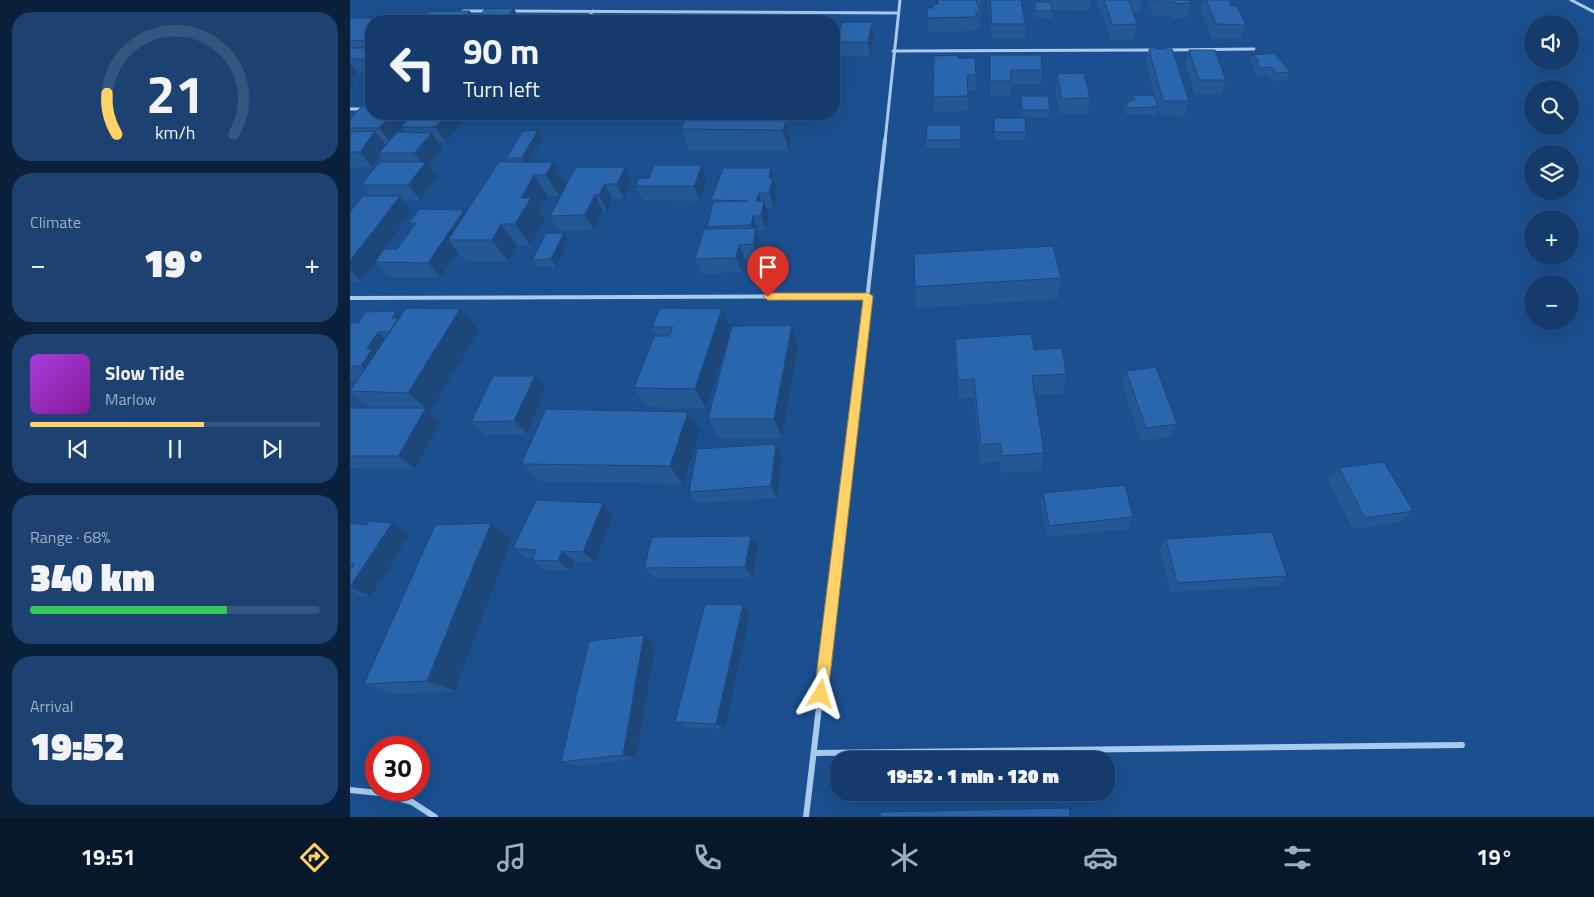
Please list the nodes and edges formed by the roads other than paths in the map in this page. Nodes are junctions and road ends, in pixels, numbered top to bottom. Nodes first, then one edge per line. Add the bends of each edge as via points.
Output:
1 (900, 0) edge
2 (1571, 0) edge
3 (462, 11) edge
4 (593, 11) junction
5 (1594, 12) edge
6 (898, 13) junction
7 (590, 15) edge
8 (1254, 49) dead end
9 (1156, 50) edge
10 (1166, 50) edge
11 (893, 51) junction
12 (350, 109) edge
13 (365, 109) edge
14 (868, 296) junction
15 (350, 298) edge
16 (1462, 745) dead end
17 (814, 753) junction
18 (350, 790) edge
19 (435, 817) edge
20 (806, 817) edge

1 - 6 street
2 - 5 street
3 - 4 street
4 - 6 street
4 - 7 street
6 - 11 street
8 - 10 street
9 - 11 street
11 - 14 street
12 - 13 street
14 - 15 street
14 - 17 street
16 - 17 street
17 - 20 street
18 - 19 street via 379,793 412,802

